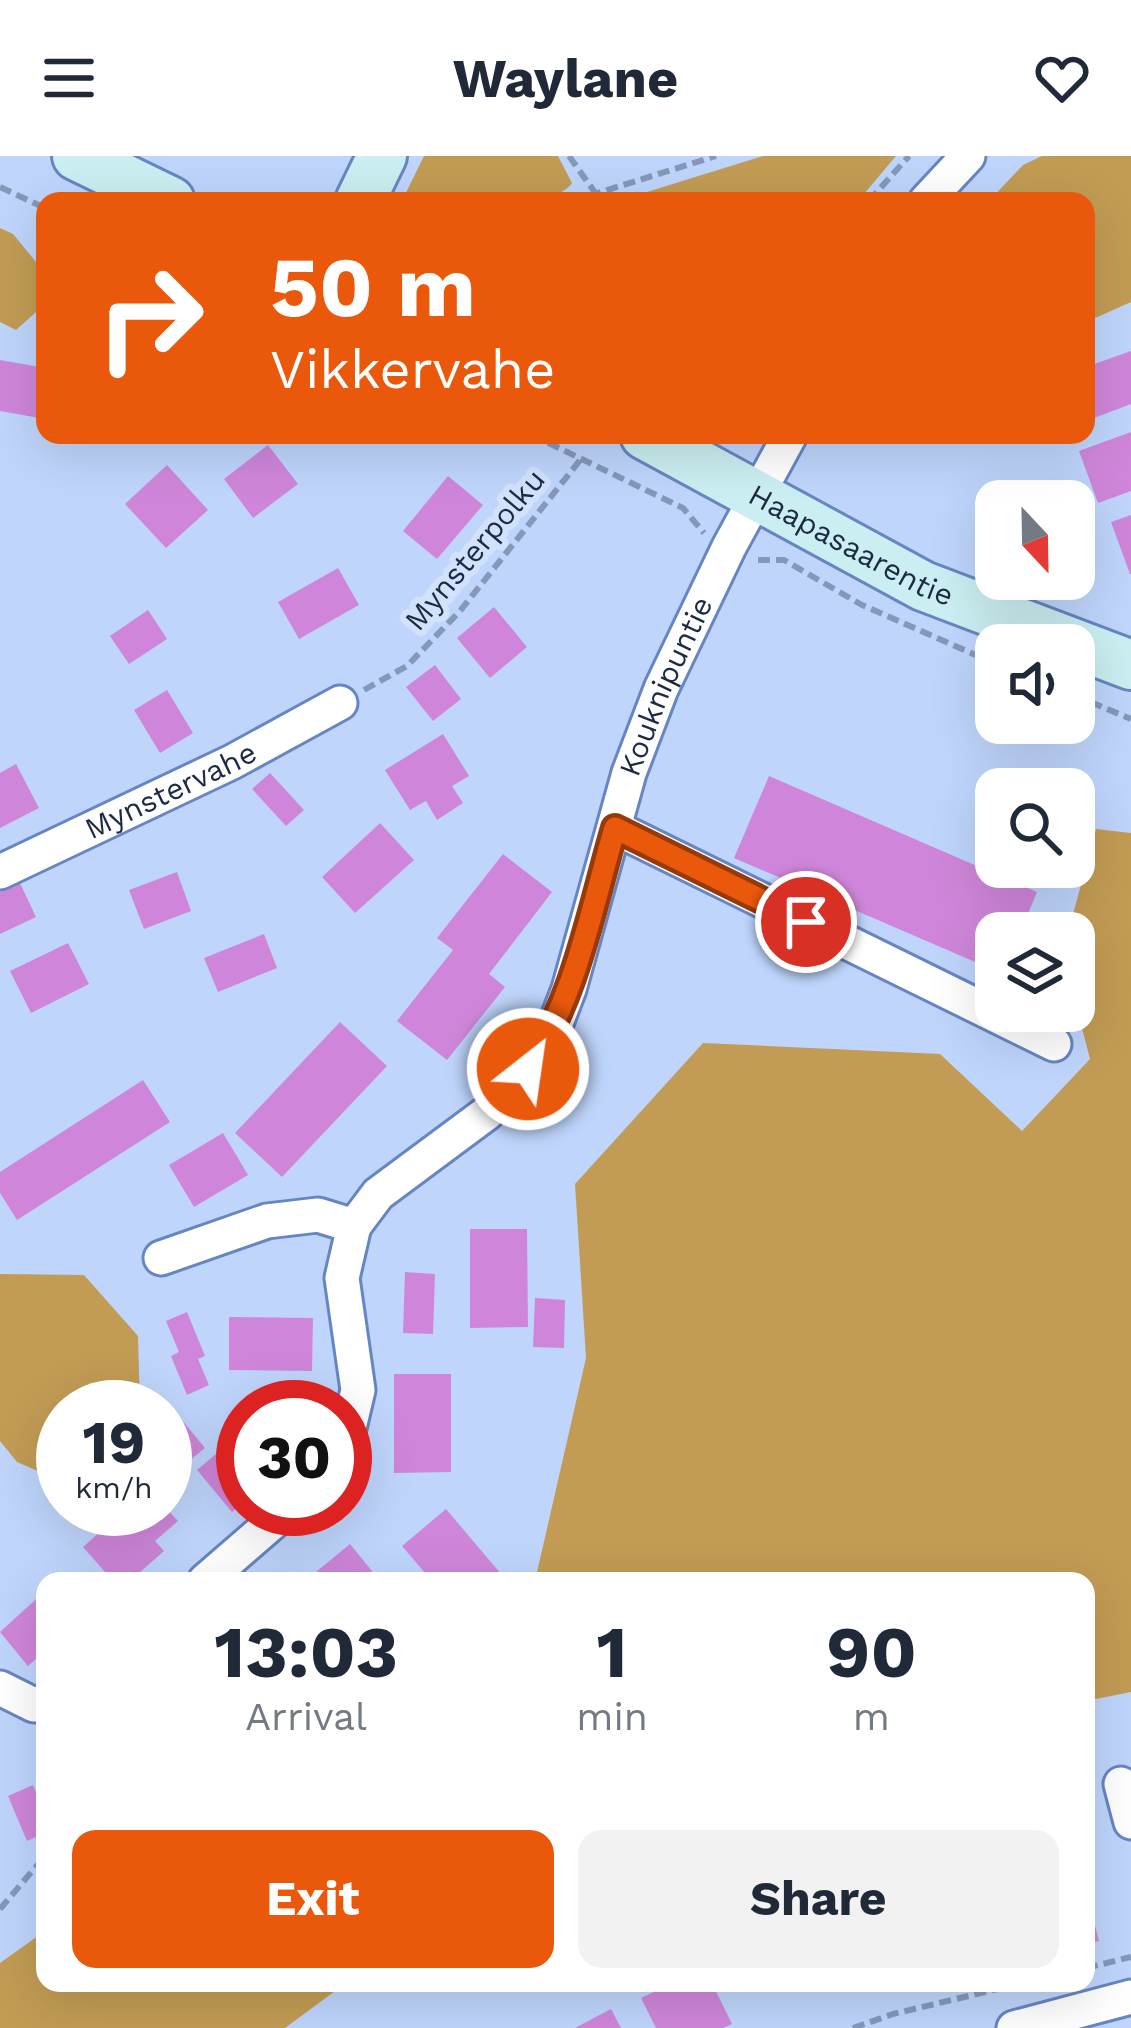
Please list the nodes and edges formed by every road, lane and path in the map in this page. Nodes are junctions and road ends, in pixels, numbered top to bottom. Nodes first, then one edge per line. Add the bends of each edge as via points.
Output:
1 (77, 156) edge
2 (382, 156) edge
3 (569, 156) edge
4 (716, 156) edge
5 (909, 156) edge
6 (968, 156) edge
7 (0, 187) edge
8 (151, 192) edge
9 (364, 192) edge
10 (594, 192) edge
11 (612, 192) edge
12 (877, 192) edge
13 (934, 192) edge
14 (36, 204) edge
15 (550, 444) edge
16 (663, 444) edge
17 (785, 444) edge
18 (581, 459) junction
19 (758, 494) junction
20 (729, 547) junction
21 (975, 655) edge
22 (1131, 665) edge
23 (340, 703) joint
24 (1095, 703) edge
25 (1131, 718) edge
26 (615, 828) junction
27 (0, 872) edge
28 (1054, 1044) dead end
29 (354, 1226) junction
30 (160, 1258) dead end
31 (357, 1380) edge
32 (257, 1536) edge
33 (215, 1572) edge
34 (0, 1688) edge
35 (36, 1704) edge
36 (1121, 1784) dead end
37 (1131, 1822) edge
38 (36, 1867) edge
39 (0, 1909) edge
40 (1131, 1957) edge
41 (1095, 1966) edge
42 (985, 1992) edge
43 (1131, 1997) edge
44 (853, 2028) edge
45 (1014, 2028) edge

1 - 8 main road
2 - 9 main road
3 - 10 path
4 - 11 path
5 - 12 path
6 - 13 street
7 - 14 path
15 - 18 path
16 - 19 main road, Haapasaarentie
17 - 19 street, Kouknipuntie
18 - 20 path via 683,508
18 - 23 path, Mynsterpolku via 407,666
19 - 20 street, Kouknipuntie
19 - 22 main road, Haapasaarentie via 923,586
20 - 21 path via 757,560 784,560
20 - 26 street, Kouknipuntie via 661,689
23 - 27 street, Mynstervahe
24 - 25 path
26 - 28 street
26 - 29 street, Kouknipuntie via 554,1030 488,1113 378,1194
29 - 30 street via 318,1215 267,1221
29 - 31 street via 342,1278
32 - 33 street
34 - 35 street
36 - 37 street
38 - 39 path
40 - 41 path
42 - 44 path
43 - 45 street

